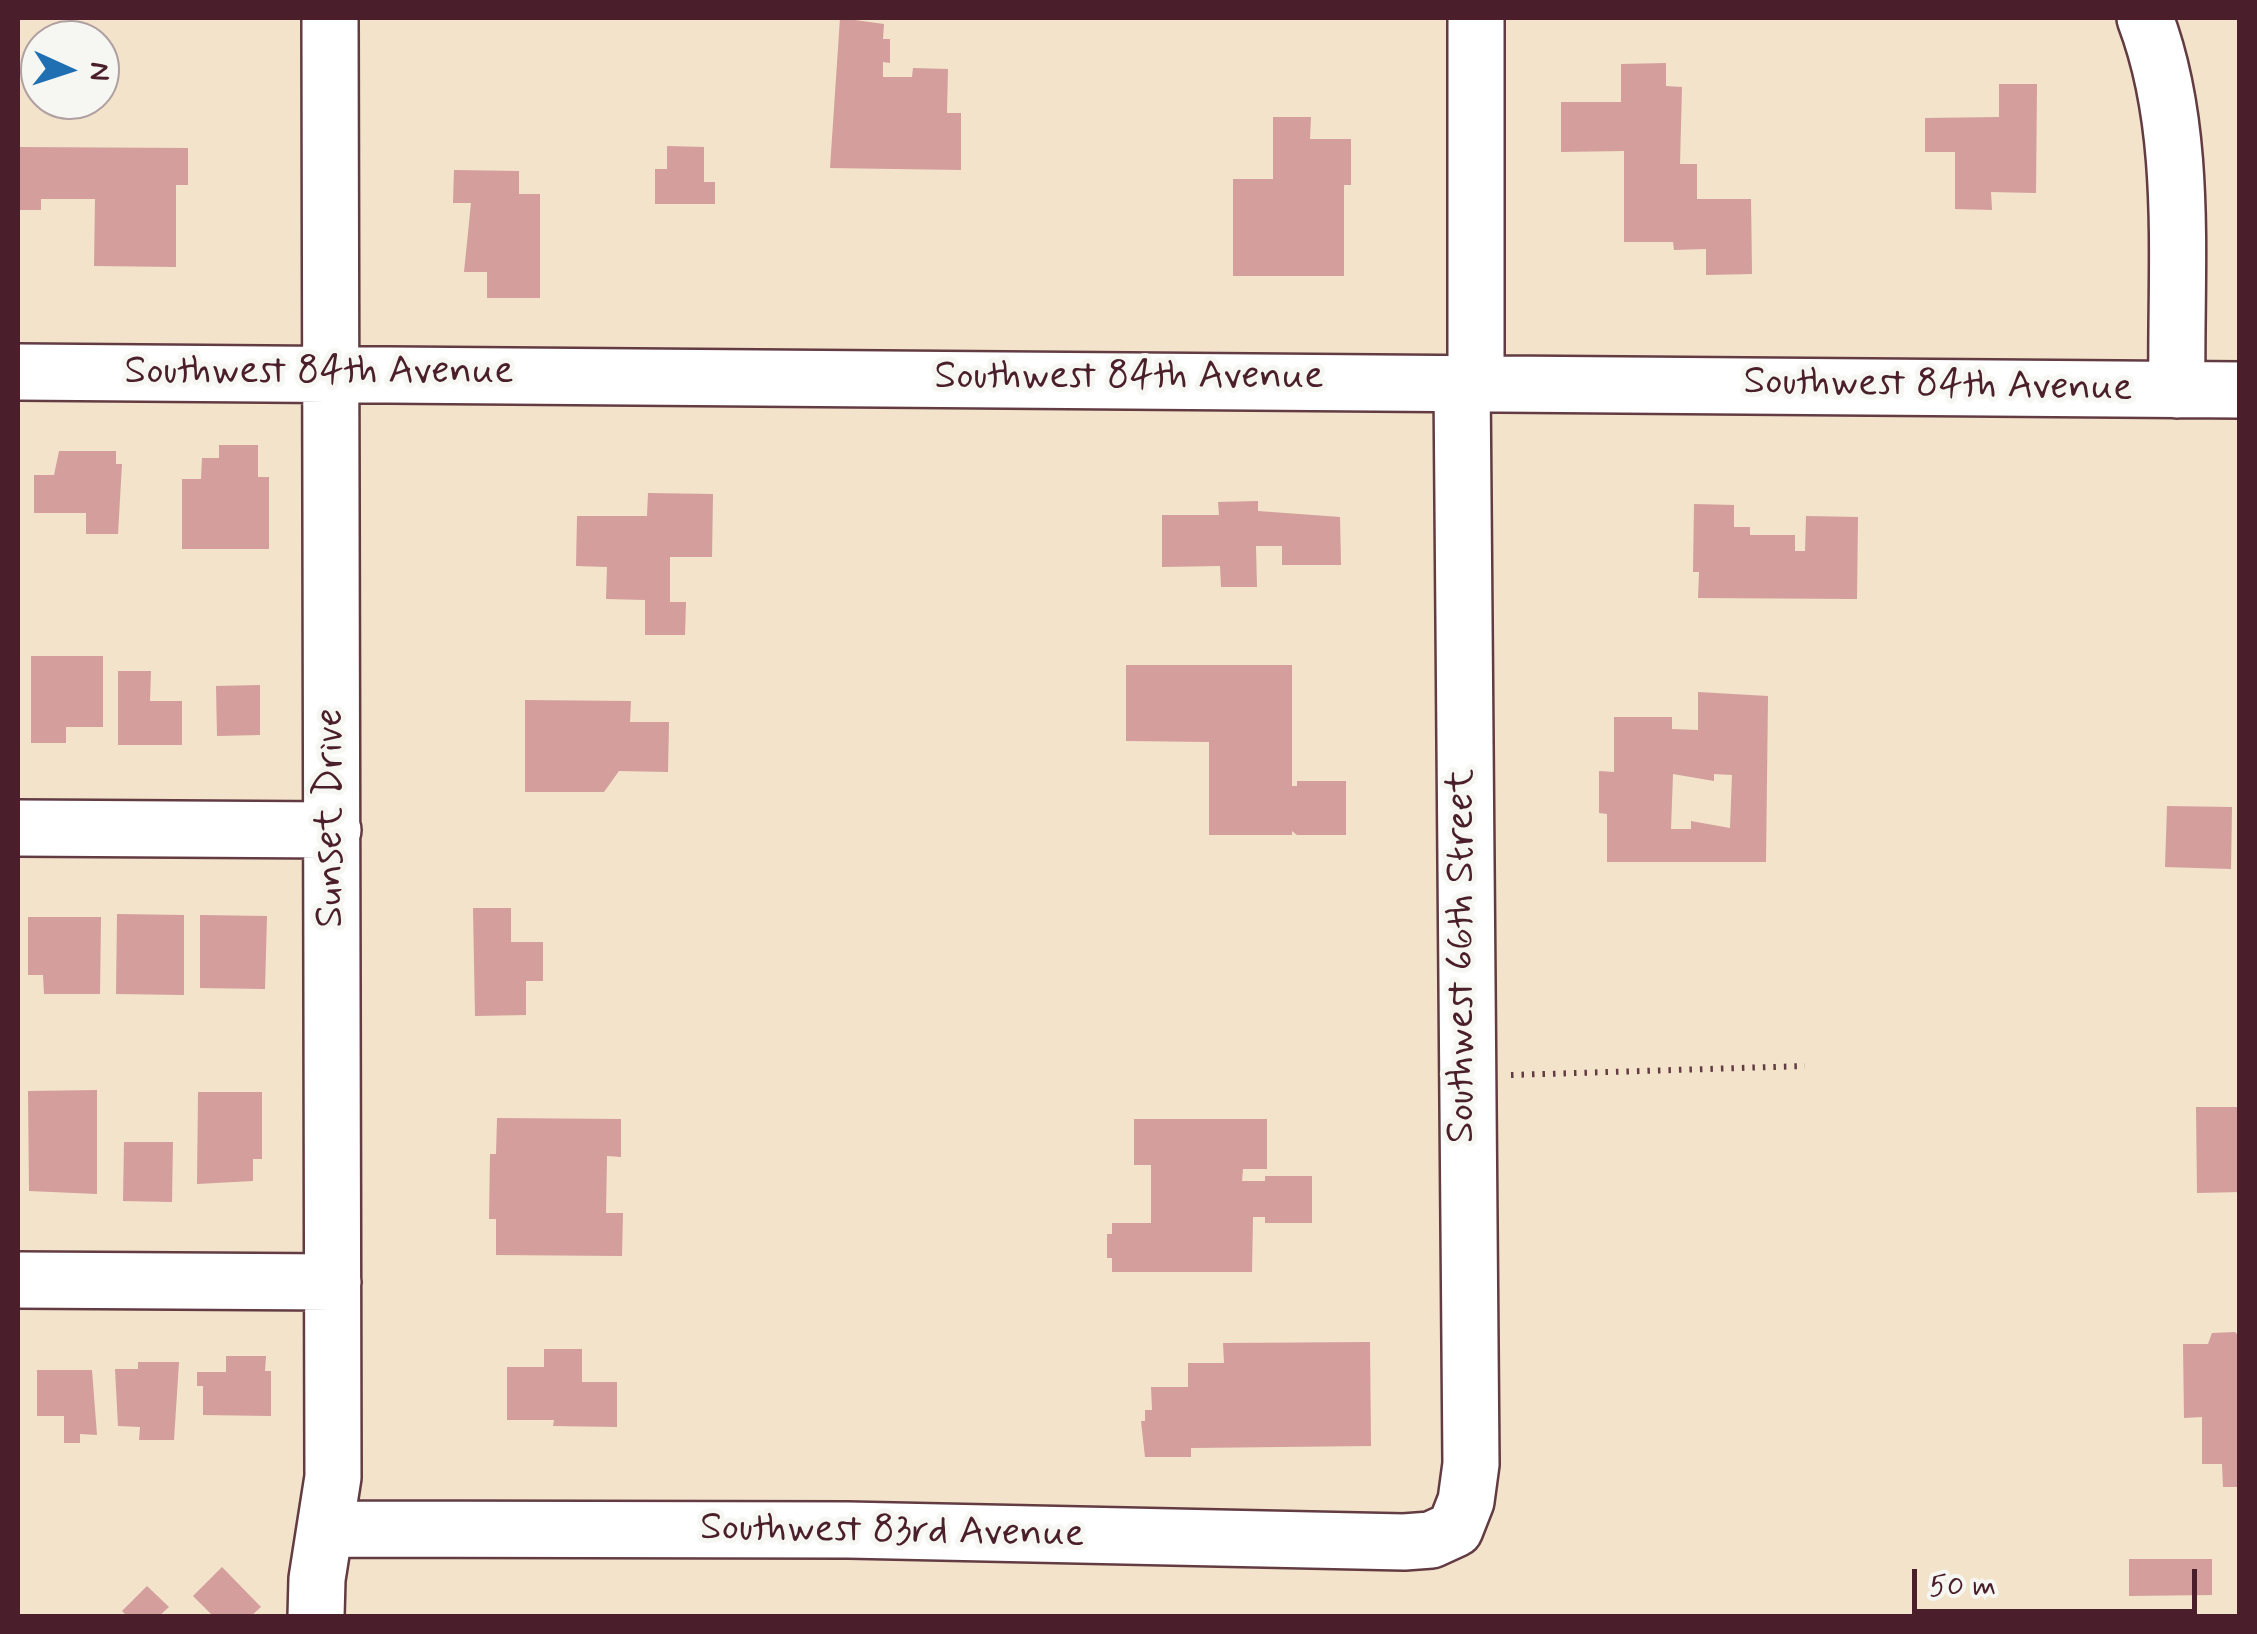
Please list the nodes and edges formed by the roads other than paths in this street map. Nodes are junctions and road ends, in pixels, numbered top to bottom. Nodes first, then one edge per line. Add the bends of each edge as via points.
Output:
1 (330, 18) edge
2 (1476, 18) edge
3 (2145, 18) edge
4 (18, 372) edge
5 (331, 374) junction
6 (1469, 381) junction
7 (2177, 390) junction
8 (2240, 390) edge
9 (18, 828) edge
10 (333, 830) junction
11 (18, 1280) edge
12 (333, 1282) junction
13 (1454, 1528) joint
14 (326, 1529) junction
15 (316, 1616) edge

1 - 5 street, Sunset Drive
2 - 6 street, Southwest 66th Street
3 - 7 street via 2170,122
4 - 5 street, Southwest 84th Avenue
5 - 6 street, Southwest 84th Avenue
5 - 10 street, Sunset Drive
6 - 7 street, Southwest 84th Avenue
6 - 13 street, Southwest 66th Street via 1464,1076 1470,1464 1466,1501
7 - 8 street, Southwest 84th Avenue
9 - 10 street
10 - 12 street, Sunset Drive
11 - 12 street
12 - 14 street, Sunset Drive via 333,1477
13 - 14 street, Southwest 83rd Avenue via 1431,1540 1404,1542 848,1530
14 - 15 street, Sunset Drive

